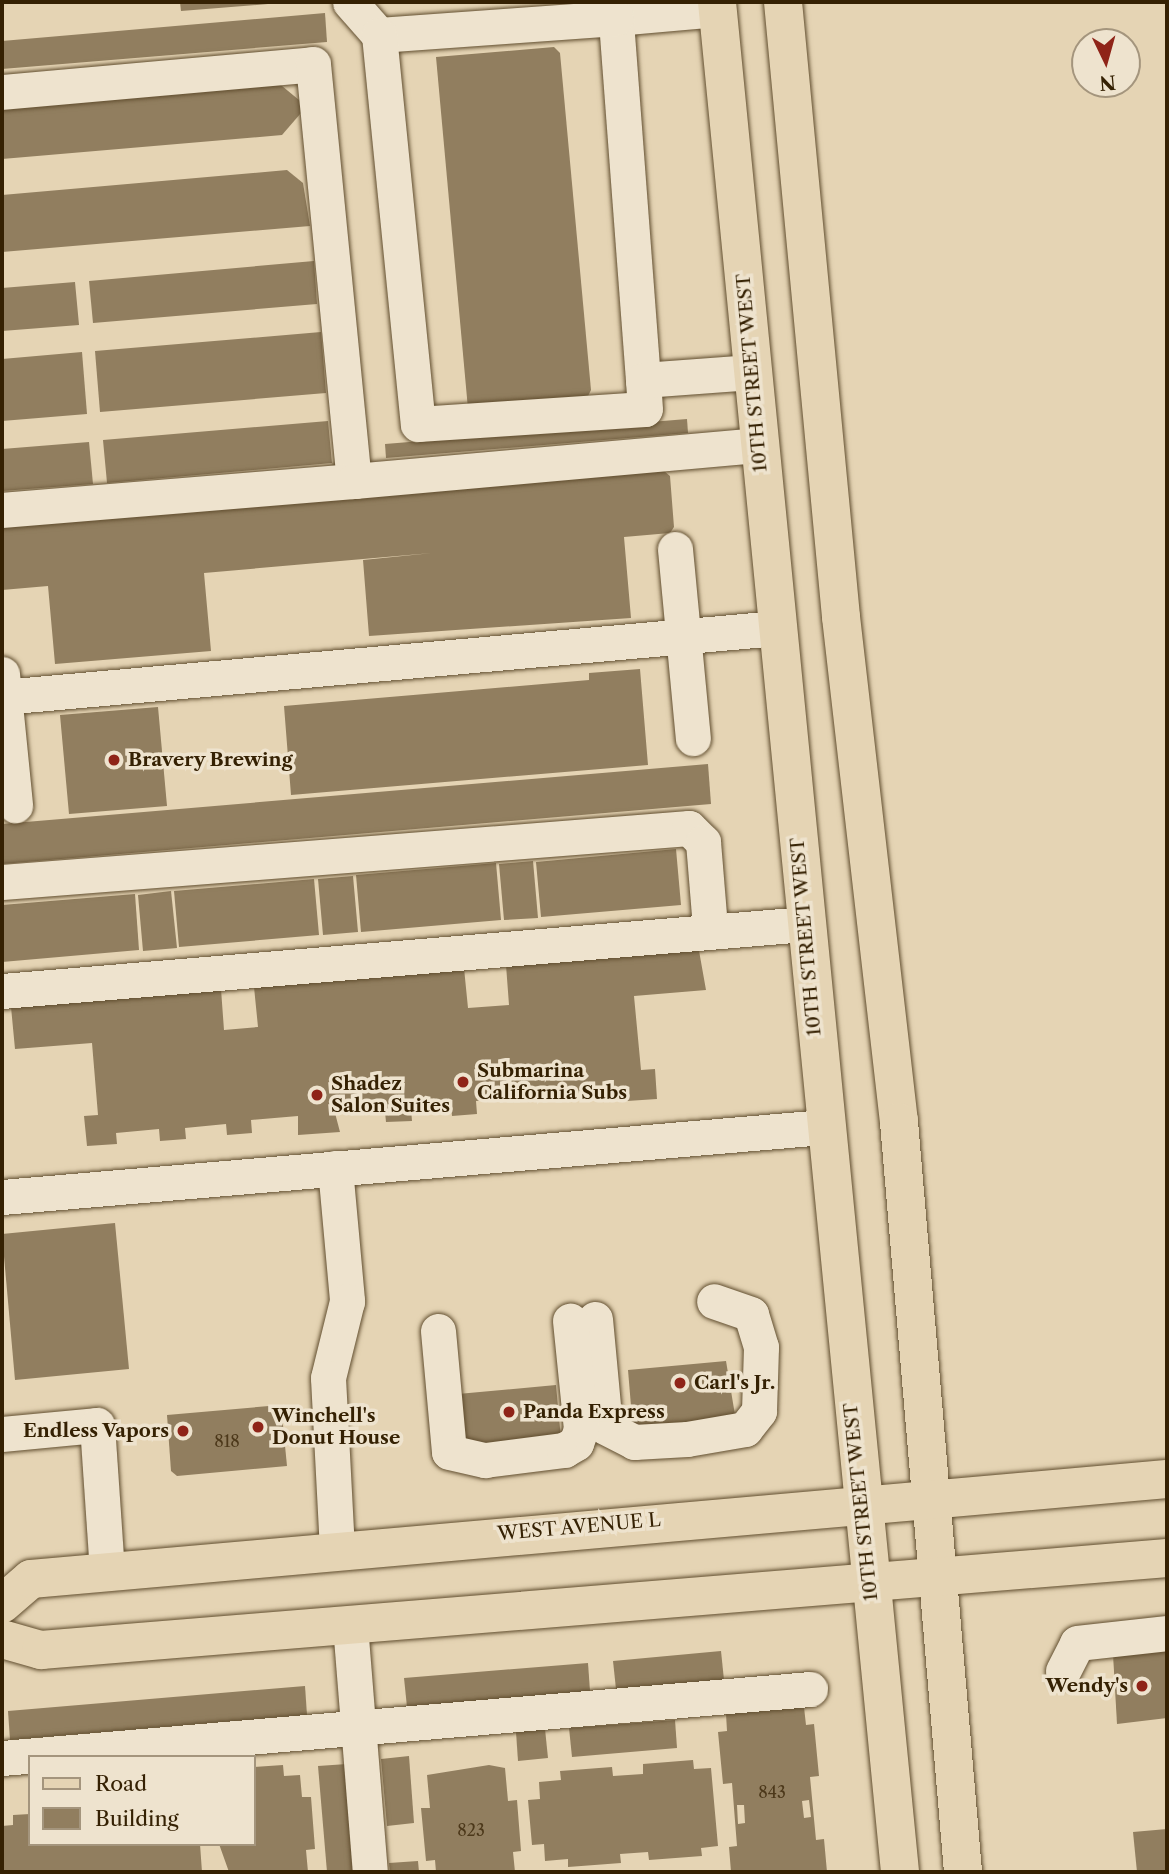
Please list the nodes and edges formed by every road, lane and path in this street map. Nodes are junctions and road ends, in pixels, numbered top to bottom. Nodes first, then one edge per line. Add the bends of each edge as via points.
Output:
1 (350, 2) edge
2 (783, 2) edge
3 (717, 6) edge
4 (616, 18) junction
5 (379, 35) junction
6 (2, 92) edge
7 (752, 372) junction
8 (643, 380) junction
9 (759, 444) junction
10 (354, 481) junction
11 (2, 510) edge
12 (675, 549) dead end
13 (776, 628) junction
14 (683, 638) junction
15 (3, 689) edge
16 (693, 738) dead end
17 (15, 804) dead end
18 (2, 882) edge
19 (804, 924) junction
20 (710, 927) junction
21 (2, 991) edge
22 (824, 1126) junction
23 (335, 1168) junction
24 (2, 1198) edge
25 (714, 1301) dead end
26 (438, 1331) dead end
27 (2, 1434) edge
28 (1167, 1479) edge
29 (929, 1499) junction
30 (861, 1503) junction
31 (337, 1549) junction
32 (1167, 1559) edge
33 (107, 1572) junction
34 (936, 1580) junction
35 (869, 1585) junction
36 (2, 1604) edge
37 (350, 1625) junction
38 (1167, 1633) edge
39 (2, 1639) edge
40 (1063, 1671) dead end
41 (810, 1689) dead end
42 (359, 1727) junction
43 (47, 1755) edge
44 (28, 1757) edge
45 (2, 1759) edge
46 (370, 1872) edge
47 (900, 1872) edge
48 (963, 1872) edge

1 - 5 lane
2 - 29 main road via 841,617 900,1122
3 - 4 lane
3 - 7 main road, 10TH STREET WEST
4 - 5 lane
4 - 8 lane
5 - 8 lane via 418,424 645,409
6 - 10 lane via 313,64
7 - 8 lane
7 - 9 main road, 10TH STREET WEST
9 - 10 lane
9 - 13 main road, 10TH STREET WEST
10 - 11 lane
12 - 14 lane
13 - 14 lane
13 - 19 main road, 10TH STREET WEST
14 - 15 lane
14 - 16 lane
15 - 17 lane
18 - 20 lane via 689,828 702,842
19 - 20 lane
19 - 22 main road, 10TH STREET WEST
20 - 21 lane
22 - 23 lane
22 - 30 main road, 10TH STREET WEST
23 - 24 lane
23 - 31 lane via 347,1301 328,1378 326,1414
25 - 26 lane via 751,1314 761,1348 760,1411 745,1429 687,1439 634,1442 605,1427 582,1320 581,1429 576,1443 564,1450 485,1460 449,1452
27 - 33 lane via 97,1424
28 - 29 main road, WEST AVENUE L
29 - 30 main road, WEST AVENUE L
29 - 34 main road
30 - 31 main road, WEST AVENUE L
30 - 35 main road, 10TH STREET WEST
31 - 33 main road, WEST AVENUE L
32 - 34 main road
33 - 36 main road, WEST AVENUE L via 31,1578
34 - 35 main road
34 - 48 main road
35 - 37 main road
35 - 47 main road, 10TH STREET WEST
37 - 39 main road via 41,1650
37 - 42 lane
38 - 40 lane via 1077,1643
41 - 42 lane
42 - 43 lane
42 - 46 lane
44 - 45 lane

